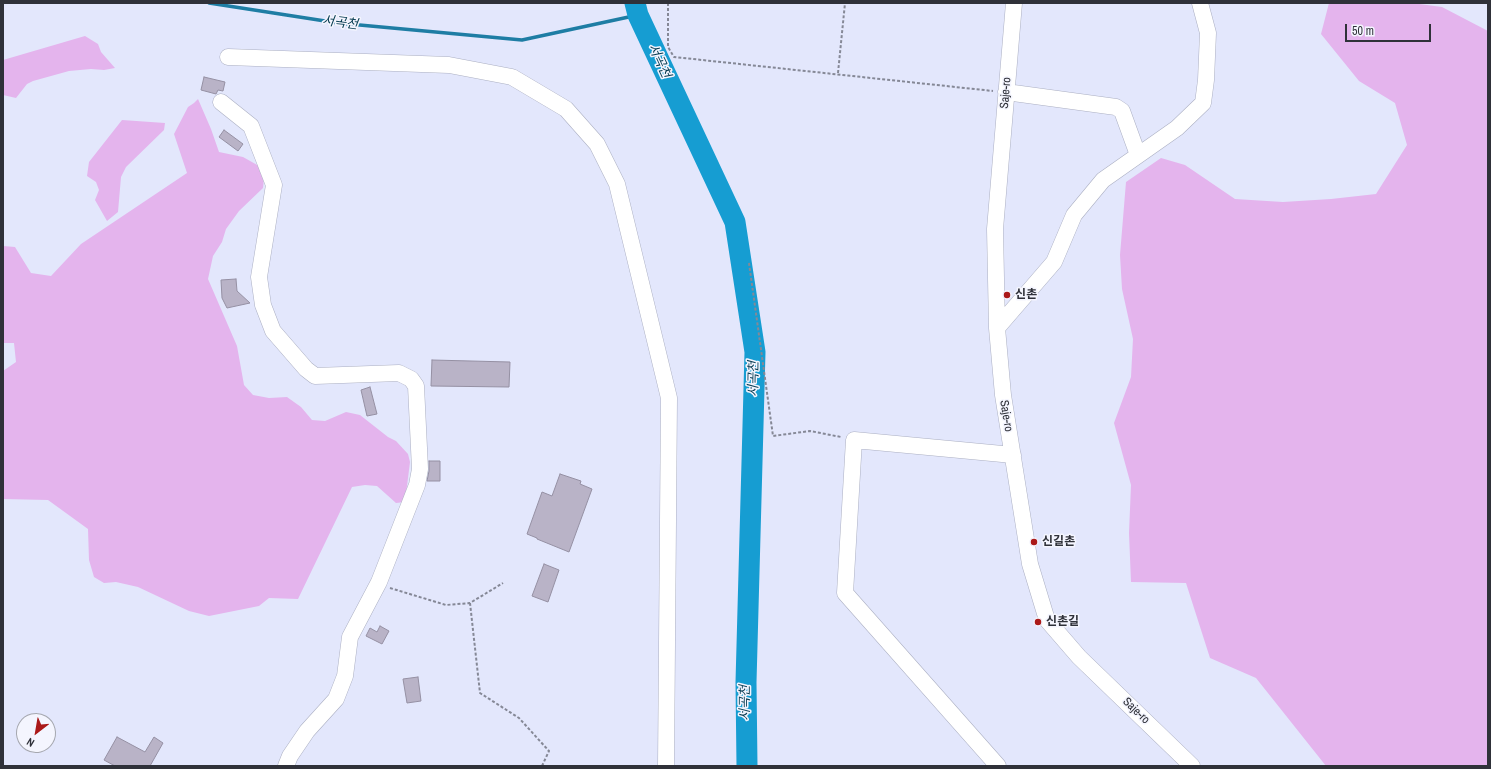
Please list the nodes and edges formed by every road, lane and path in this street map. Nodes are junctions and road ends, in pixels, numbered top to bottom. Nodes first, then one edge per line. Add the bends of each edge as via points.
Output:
1 (668, 3) edge
2 (845, 3) edge
3 (1014, 3) edge
4 (1200, 3) edge
5 (228, 57) dead end
6 (838, 74) junction
7 (1006, 92) junction
8 (221, 102) dead end
9 (1138, 155) junction
10 (749, 263) dead end
11 (997, 328) junction
12 (854, 440) junction
13 (1012, 455) junction
14 (503, 583) dead end
15 (377, 585) junction
16 (470, 603) junction
17 (286, 766) edge
18 (542, 766) edge
19 (666, 766) edge
20 (998, 766) edge
21 (1192, 766) edge

1 - 6 path via 668,47 674,57
2 - 6 path
3 - 7 street, Saje-ro
4 - 9 street via 1208,33 1203,104 1177,128
5 - 19 street via 449,65 512,77 566,109 597,144 617,184 669,398
6 - 7 path
7 - 9 street via 1116,107 1122,111
7 - 11 street, Saje-ro via 995,229
8 - 15 street via 251,126 274,185 259,277 263,305 273,331 315,376 399,373 411,379 416,386 420,469 417,485
9 - 11 street via 1103,180 1074,215 1054,262
10 - 12 path via 773,436 810,431
11 - 13 street, Saje-ro
12 - 13 street
12 - 20 street via 845,593
13 - 21 street, Saje-ro via 1030,564 1047,620 1079,658
14 - 16 path
15 - 16 path via 446,605
15 - 17 street via 350,637 345,676 336,699 308,731
16 - 18 path via 480,693 520,718 549,751

